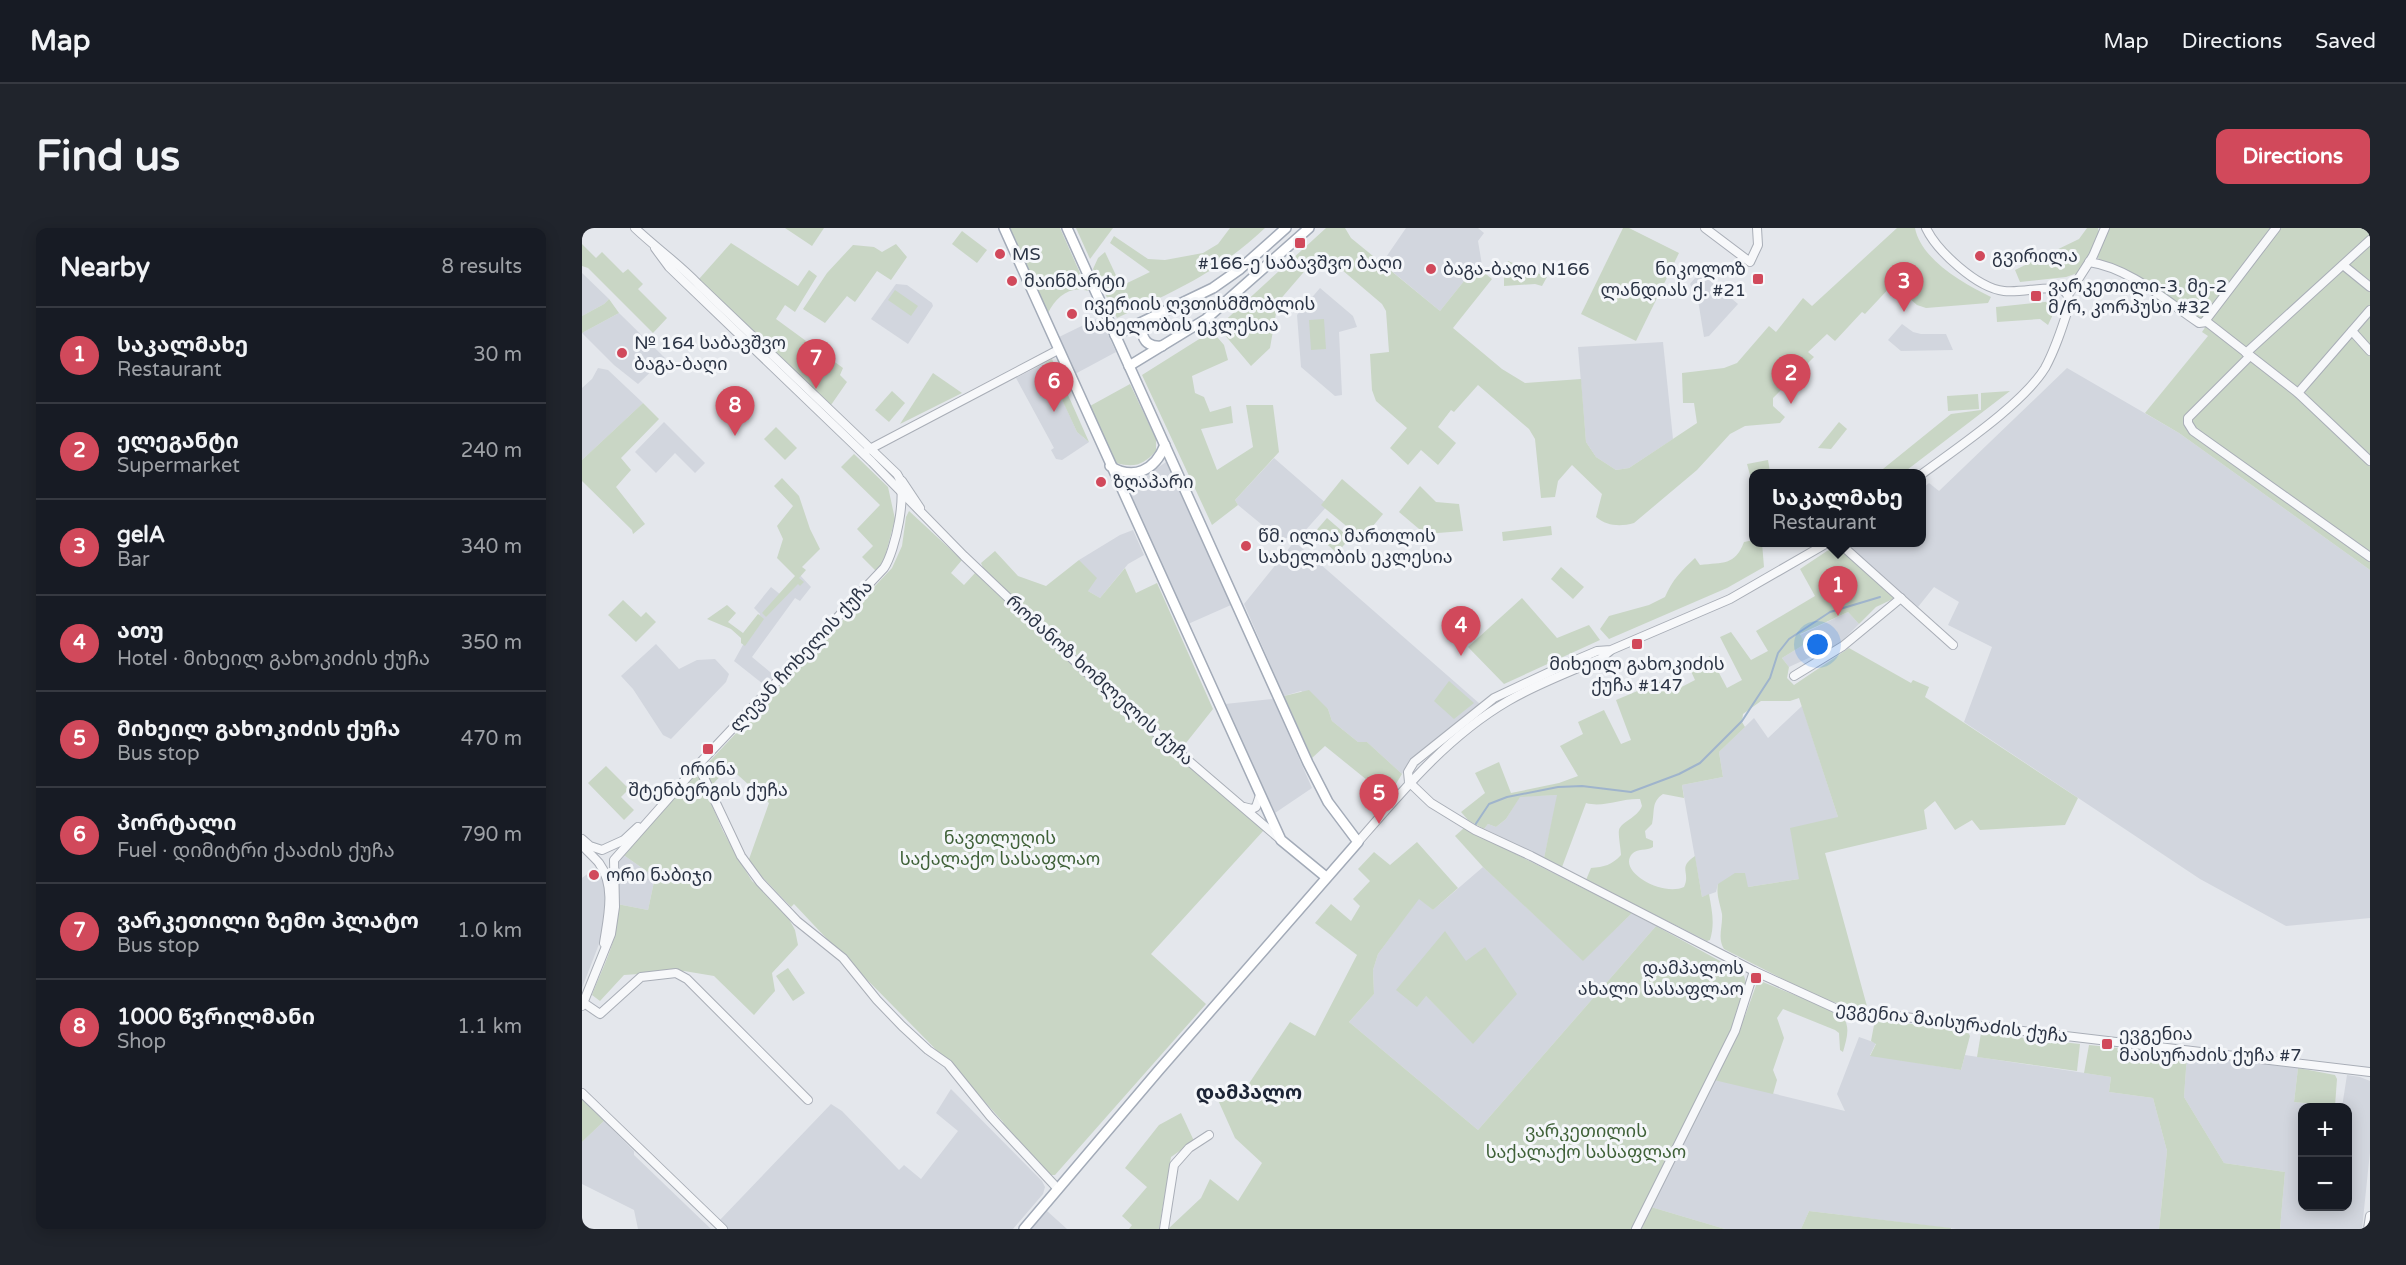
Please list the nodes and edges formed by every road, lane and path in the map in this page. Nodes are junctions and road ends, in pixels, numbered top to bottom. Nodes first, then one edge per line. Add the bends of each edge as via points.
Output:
1 (635, 228) edge
2 (1004, 228) edge
3 (1067, 228) edge
4 (1286, 228) edge
5 (1309, 228) edge
6 (1705, 228) edge
7 (1757, 228) edge
8 (1926, 228) edge
9 (2105, 228) edge
10 (2276, 228) edge
11 (2370, 240) edge
12 (1260, 251) junction
13 (2089, 262) junction
14 (1270, 263) junction
15 (1244, 265) junction
16 (2343, 265) junction
17 (1256, 276) junction
18 (2370, 287) edge
19 (2068, 295) junction
20 (2370, 310) edge
21 (1152, 318) junction
22 (2205, 321) junction
23 (2352, 330) junction
24 (1115, 335) junction
25 (1164, 346) junction
26 (1058, 350) junction
27 (2370, 351) edge
28 (2248, 354) junction
29 (1129, 366) junction
30 (2298, 393) junction
31 (1165, 445) junction
32 (867, 451) junction
33 (2370, 461) edge
34 (1110, 466) junction
35 (1926, 471) edge
36 (900, 478) junction
37 (902, 495) junction
38 (914, 498) junction
39 (923, 515) junction
40 (1822, 547) edge
41 (1843, 547) edge
42 (2370, 557) edge
43 (1901, 598) junction
44 (1953, 645) dead end
45 (1794, 675) dead end
46 (698, 765) junction
47 (1409, 782) junction
48 (1260, 795) junction
49 (1240, 805) junction
50 (659, 809) junction
51 (582, 839) edge
52 (1281, 840) junction
53 (1358, 842) junction
54 (582, 845) edge
55 (603, 850) junction
56 (613, 862) junction
57 (599, 863) junction
58 (1326, 877) junction
59 (602, 954) junction
60 (1754, 971) junction
61 (583, 1004) edge
62 (2370, 1072) edge
63 (582, 1094) edge
64 (808, 1100) dead end
65 (1209, 1135) dead end
66 (1058, 1189) junction
67 (2370, 1216) edge
68 (723, 1229) edge
69 (1024, 1229) edge
70 (1164, 1229) edge
71 (1636, 1229) edge
72 (2368, 1229) edge

1 - 32 street, რომანოზ ხომლელის ქუჩა via 677,261
2 - 26 main road
3 - 24 main road
4 - 12 main road
5 - 14 main road
6 - 7 street via 1750,262 1758,245
8 - 19 street via 1933,242 1962,270 1989,286 2004,291 2060,289
9 - 13 street
10 - 22 street
11 - 16 street
12 - 14 main road via 1258,263
12 - 15 main road
13 - 19 street
13 - 22 street via 2116,270 2199,323
14 - 17 main road
15 - 17 main road via 1252,266
15 - 21 main road via 1213,288
16 - 18 street
16 - 28 street
17 - 25 main road via 1206,319
19 - 35 street via 2070,303 2062,328 2038,378 2014,402
20 - 23 street
21 - 24 main road
21 - 25 main road via 1143,327 1143,339 1152,346
22 - 28 street
23 - 27 street
23 - 30 street
24 - 29 main road
25 - 29 main road
26 - 32 street
26 - 34 main road
28 - 30 street
28 - 42 street via 2188,418 2188,423 2193,431
29 - 31 main road
30 - 33 street
31 - 34 main road via 1156,463 1139,472 1120,472
31 - 53 main road via 1320,787
32 - 36 street, რომანოზ ხომლელის ქუჩა
32 - 37 street, რომანოზ ხომლელის ქუჩა
34 - 48 main road
36 - 37 street
36 - 38 street, რომანოზ ხომლელის ქუჩა
37 - 38 street
37 - 39 street, რომანოზ ხომლელის ქუჩა
37 - 46 street, ლევან ჩოხელის ქუჩა via 894,542 884,568
38 - 39 street, რომანოზ ხომლელის ქუჩა
39 - 49 street, რომანოზ ხომლელის ქუჩა via 1098,683
40 - 47 street via 1730,598 1520,694 1456,739
41 - 43 street
43 - 44 street
43 - 45 street via 1843,646
46 - 50 street, ლევან ჩოხელის ქუჩა
46 - 66 street via 741,856 760,882 797,921 843,958 902,1026 948,1064
47 - 53 street
47 - 60 street, ევგენია მაისურაძის ქუჩა via 1431,803 1475,830
48 - 49 street via 1254,809
48 - 52 main road
49 - 52 street, რომანოზ ხომლელის ქუჩა
50 - 55 street, ლევან ჩოხელის ქუჩა via 624,840
50 - 56 street, ლევან ჩოხელის ქუჩა
51 - 55 street
52 - 58 main road
53 - 58 main road
54 - 57 street
55 - 56 street via 612,852
55 - 57 street via 597,856
56 - 57 street via 608,866
56 - 59 street via 612,927
57 - 59 street via 609,897
58 - 66 main road
59 - 61 street
60 - 62 street, ევგენია მაისურაძის ქუჩა via 1827,1005 1861,1014
60 - 71 street via 1735,1030
61 - 64 street via 600,1014 637,979 676,973 687,979
63 - 68 street
65 - 70 street via 1189,1148 1174,1165
66 - 69 main road
67 - 72 street

